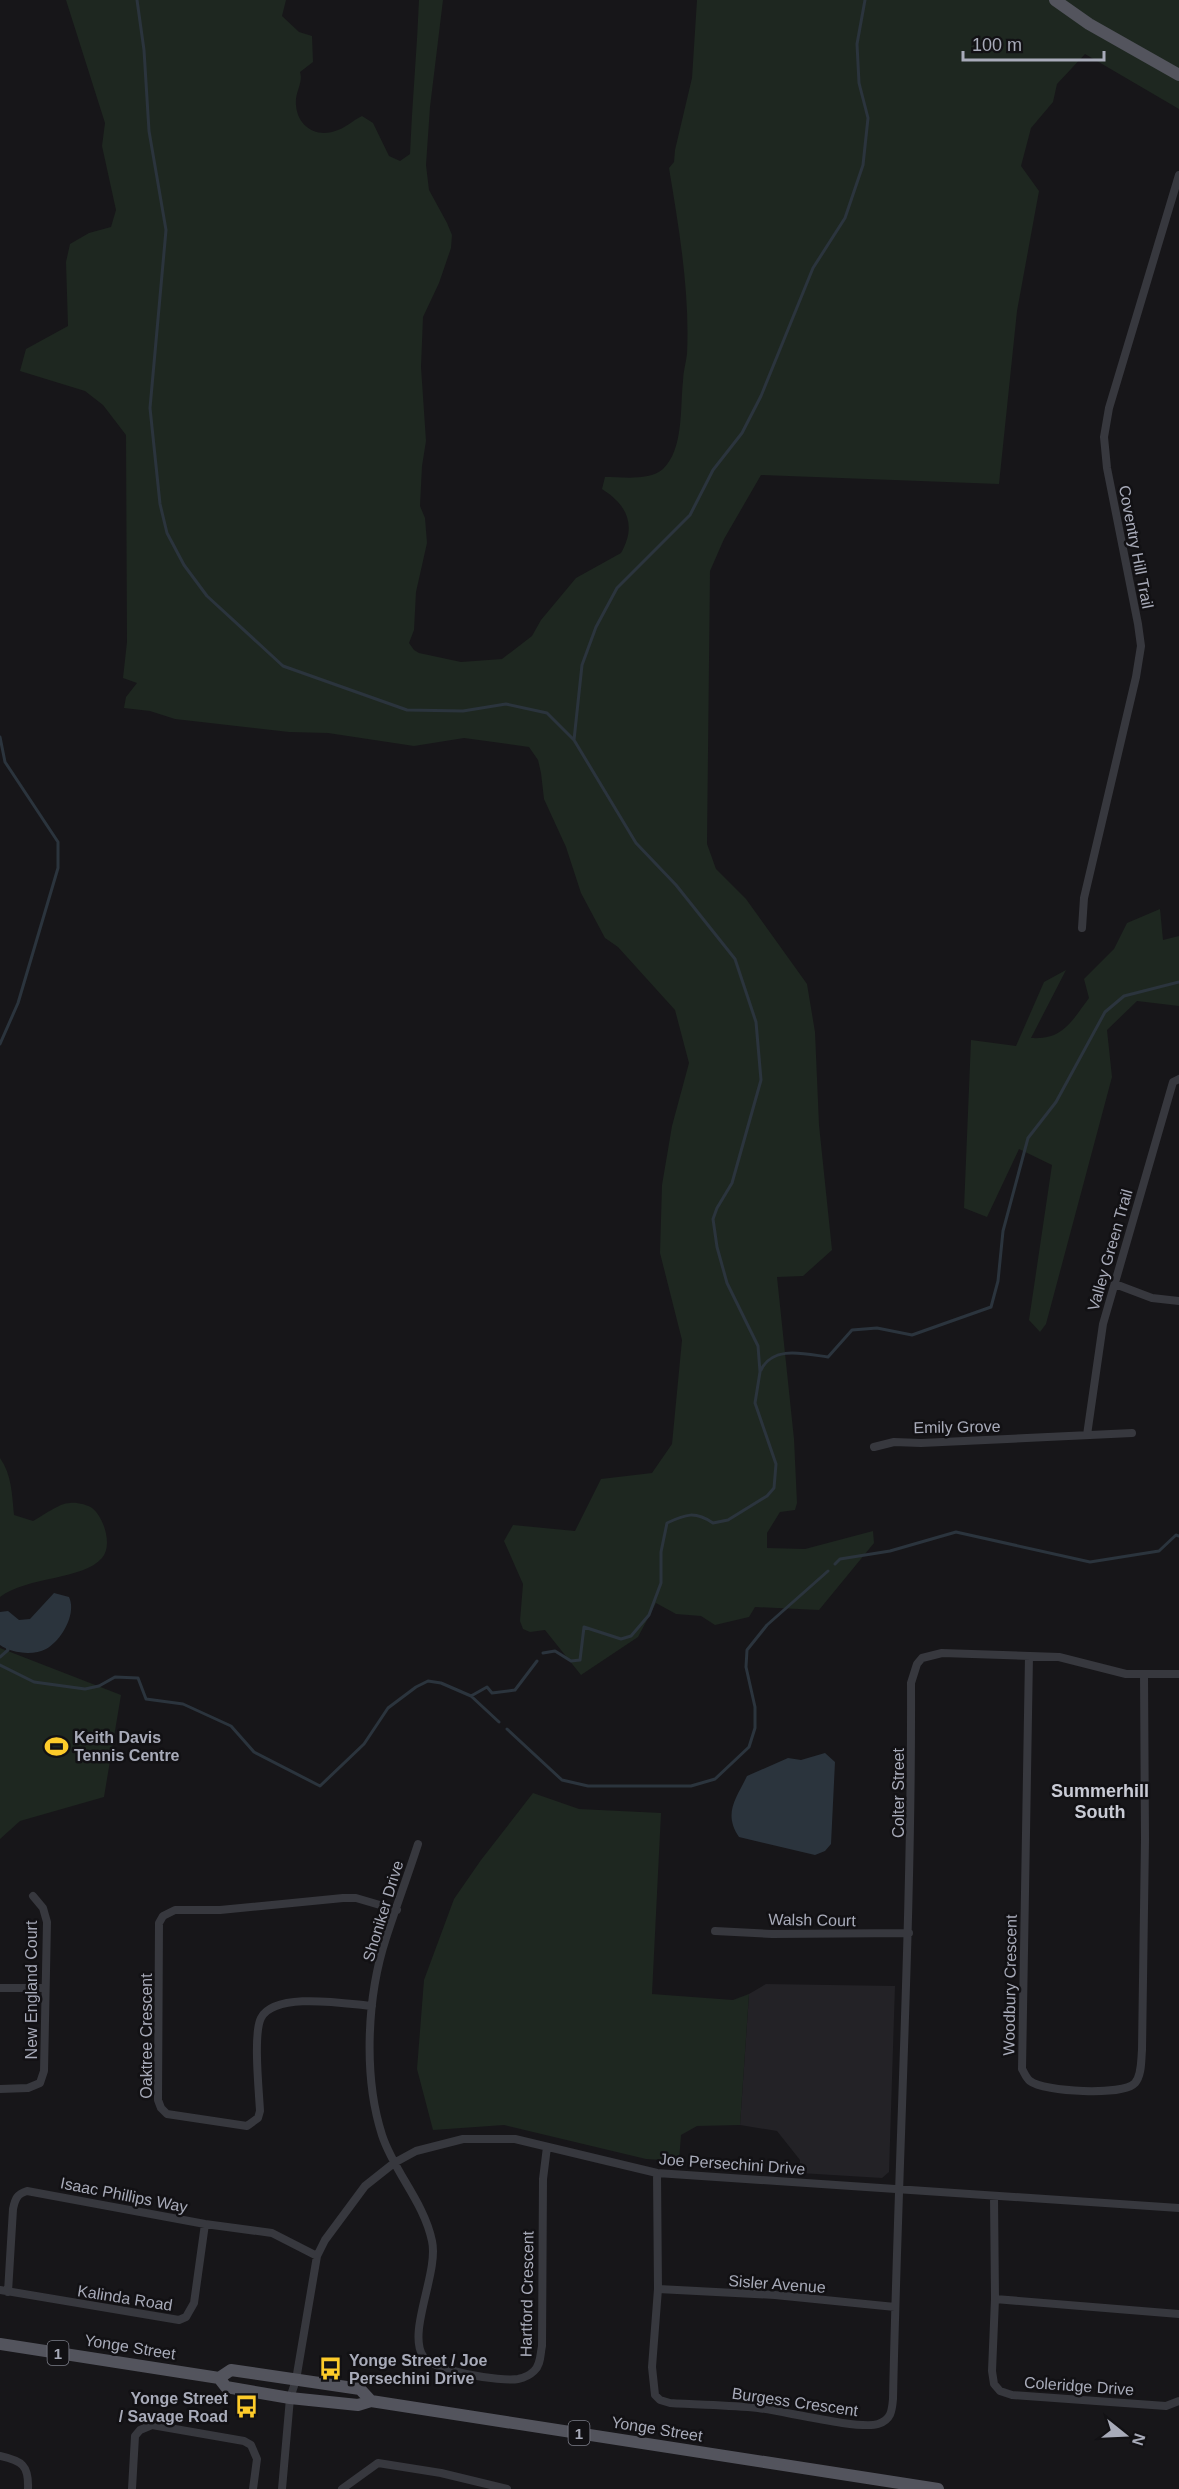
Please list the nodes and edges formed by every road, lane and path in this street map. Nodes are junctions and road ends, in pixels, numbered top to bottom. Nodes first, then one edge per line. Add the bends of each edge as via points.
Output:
1 (1054, 0) edge
2 (1179, 75) edge
3 (1179, 175) edge
4 (1082, 928) dead end
5 (1179, 1079) edge
6 (1114, 1284) junction
7 (1179, 1301) edge
8 (1132, 1433) dead end
9 (1087, 1435) junction
10 (874, 1447) dead end
11 (1029, 1656) junction
12 (1179, 1674) edge
13 (1144, 1675) junction
14 (418, 1844) dead end
15 (33, 1896) dead end
16 (397, 1910) junction
17 (715, 1930) dead end
18 (909, 1933) junction
19 (0, 1988) edge
20 (44, 1988) junction
21 (372, 2006) junction
22 (0, 2089) edge
23 (547, 2146) junction
24 (394, 2163) junction
25 (657, 2173) junction
26 (898, 2190) junction
27 (994, 2197) junction
28 (1179, 2208) edge
29 (205, 2224) junction
30 (317, 2256) junction
31 (658, 2289) junction
32 (4, 2291) edge
33 (996, 2299) junction
34 (895, 2307) junction
35 (1179, 2314) edge
36 (0, 2344) edge
37 (219, 2378) junction
38 (296, 2379) junction
39 (290, 2398) junction
40 (1179, 2400) edge
41 (372, 2401) junction
42 (0, 2456) edge
43 (28, 2489) edge
44 (132, 2489) edge
45 (253, 2489) edge
46 (282, 2489) edge
47 (342, 2489) edge
48 (507, 2489) edge
49 (938, 2489) edge

1 - 2 main road via 1098,30
3 - 4 street, Coventry Hill Trail via 1104,436 1141,646 1084,897
5 - 6 street, Valley Green Trail via 1173,1082
6 - 7 street via 1152,1298
6 - 9 street, Valley Green Trail via 1103,1324
8 - 9 street
9 - 10 street, Emily Grove via 897,1441
11 - 13 street, Colter Street via 1059,1657
11 - 13 street, Woodbury Crescent via 1022,2069 1028,2080 1037,2084 1081,2091 1126,2090 1139,2076
11 - 18 street, Colter Street via 942,1653 922,1658 917,1664 911,1683
12 - 13 street, Colter Street
14 - 16 street, Shoniker Drive
15 - 20 street, New England Court via 43,1908 46,1922
16 - 21 street, Shoniker Drive via 380,1962
16 - 21 street, Oaktree Crescent via 356,1898 175,1910 163,1916 159,1923 161,2108 167,2114 247,2126 258,2118 260,2111 258,2026 267,2011 275,2005 296,2001
17 - 18 street, Walsh Court
18 - 26 street, Colter Street
19 - 20 street
20 - 22 street, New England Court via 44,2071 40,2083 28,2088
21 - 24 street, Shoniker Drive via 372,2094
23 - 24 street, Joe Persechini Drive via 514,2139 463,2139 416,2151
23 - 24 street, Hartford Crescent via 543,2179 542,2346 539,2365 516,2379 442,2368 422,2356 419,2326 433,2243 424,2217
23 - 25 street, Joe Persechini Drive
24 - 30 street, Joe Persechini Drive via 349,2205
25 - 26 street, Joe Persechini Drive
25 - 31 street, Burgess Crescent
26 - 27 street, Joe Persechini Drive
26 - 34 street, Burgess Crescent
27 - 28 street, Joe Persechini Drive
27 - 33 street, Coleridge Drive
29 - 30 street, Isaac Phillips Way via 272,2234
29 - 32 street, Kalinda Road via 194,2303 186,2317 179,2320
29 - 32 street, Isaac Phillips Way via 35,2191 21,2193 13,2209
30 - 38 street, Joe Persechini Drive
31 - 34 street, Sisler Avenue
31 - 34 street, Burgess Crescent via 652,2367 655,2395 660,2400 758,2408 875,2426 892,2413
33 - 35 street
33 - 40 street, Coleridge Drive via 992,2371 1000,2391 1166,2406
36 - 37 main road, Yonge Street / 1
37 - 38 main road, Yonge Street / 1 via 231,2370
37 - 39 main road, Yonge Street / 1 via 226,2387
38 - 39 street, Joe Persechini Drive
38 - 41 main road, Yonge Street / 1 via 360,2390
39 - 41 main road, Yonge Street / 1 via 358,2405
39 - 46 street, Joe Persechini Drive
41 - 49 main road, Yonge Street / 1
42 - 43 street via 22,2465 29,2477
44 - 45 street via 135,2436 152,2425 251,2445 257,2459
47 - 48 street via 378,2463

